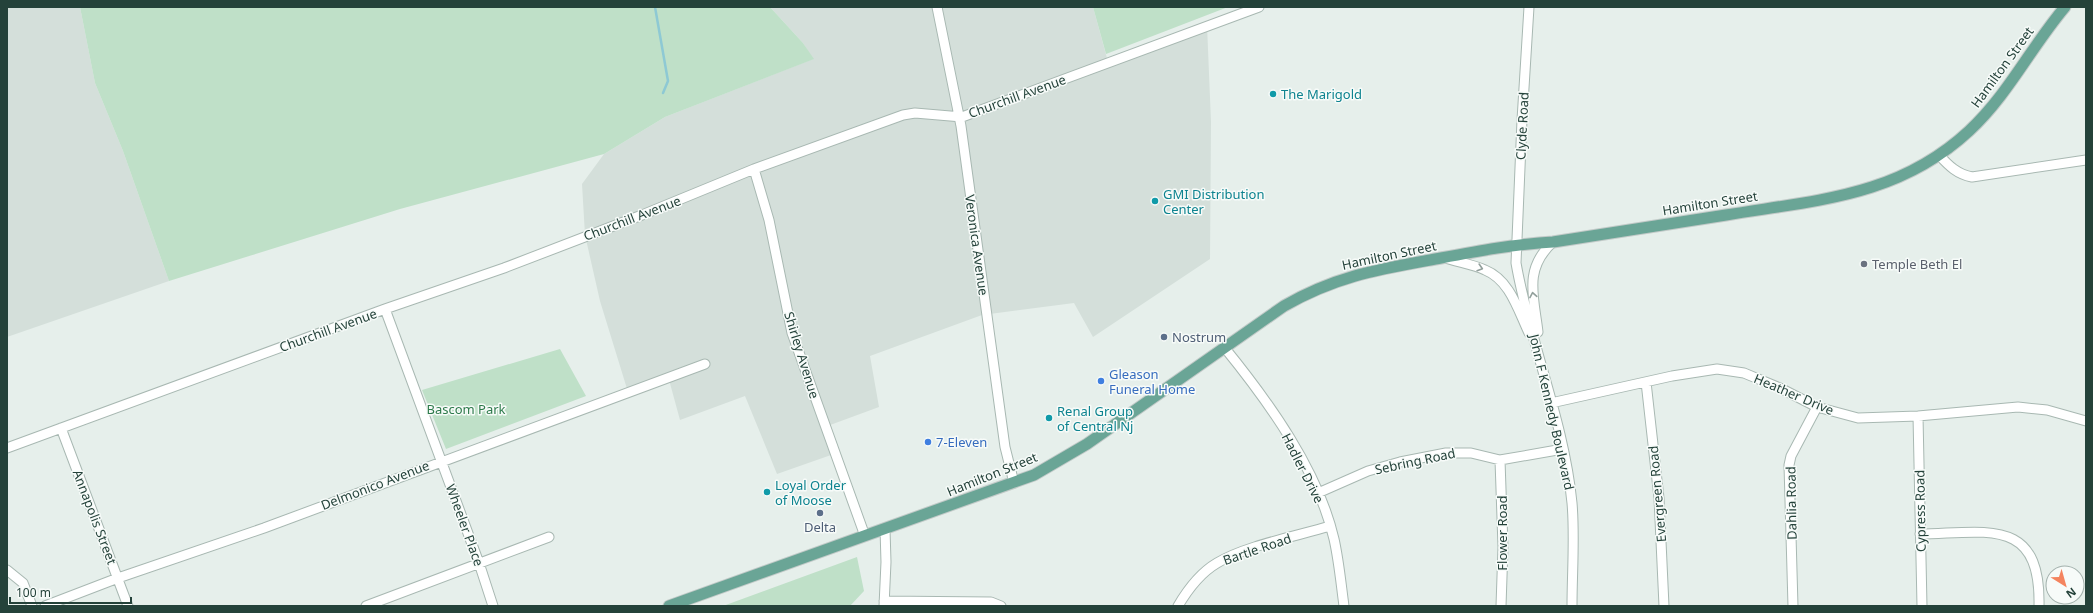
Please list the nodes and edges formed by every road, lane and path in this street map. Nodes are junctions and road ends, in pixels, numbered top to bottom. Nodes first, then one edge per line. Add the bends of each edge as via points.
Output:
1 (937, 7) edge
2 (1259, 7) edge
3 (1529, 7) edge
4 (2065, 7) edge
5 (958, 117) junction
6 (1939, 155) junction
7 (2086, 160) edge
8 (754, 169) junction
9 (1552, 242) junction
10 (1515, 244) junction
11 (1443, 258) junction
12 (385, 309) junction
13 (1224, 347) junction
14 (1541, 362) junction
15 (705, 364) dead end
16 (1646, 382) junction
17 (1551, 404) junction
18 (1816, 407) junction
19 (1918, 416) junction
20 (2086, 420) edge
21 (61, 428) junction
22 (7, 448) edge
23 (1563, 449) junction
24 (441, 460) junction
25 (1500, 460) junction
26 (1014, 483) junction
27 (1318, 493) junction
28 (1330, 526) junction
29 (885, 529) junction
30 (1920, 534) junction
31 (865, 536) junction
32 (549, 537) dead end
33 (479, 563) junction
34 (7, 570) edge
35 (118, 578) junction
36 (884, 604) edge
37 (32, 606) edge
38 (45, 606) edge
39 (128, 606) edge
40 (366, 606) edge
41 (493, 606) edge
42 (669, 606) edge
43 (1001, 606) edge
44 (1178, 606) edge
45 (1344, 606) edge
46 (1501, 606) edge
47 (1572, 606) edge
48 (1664, 606) edge
49 (1793, 606) edge
50 (1922, 606) edge
51 (2039, 606) edge

1 - 5 street, Veronica Avenue
2 - 5 street, Churchill Avenue
3 - 10 street, Clyde Road
4 - 6 main road, Hamilton Street via 1993,107 1969,132
5 - 8 street, Churchill Avenue via 915,113 903,115
5 - 26 street, Veronica Avenue via 1005,447
6 - 7 street via 1949,167 1962,175 1972,177
6 - 9 main road, Hamilton Street via 1896,179 1871,189
8 - 12 street, Churchill Avenue via 526,260
8 - 31 street, Shirley Avenue via 769,220 792,333
9 - 10 main road, Hamilton Street
14 -> 9 street via 1532,276 1539,256
10 - 11 main road, Hamilton Street
10 - 14 street, John F Kennedy Boulevard via 1519,282
11 - 13 main road, Hamilton Street via 1364,272 1335,281 1304,294
11 -> 14 street via 1486,270 1500,279 1511,295
12 - 21 street, Churchill Avenue
12 - 24 street, Wheeler Place
13 - 26 main road, Hamilton Street via 1087,444 1034,475
13 - 27 street, Hadler Drive via 1281,424
14 - 17 street, John F Kennedy Boulevard
15 - 24 street, Delmonico Avenue
16 - 17 street, Heather Drive
16 - 18 street, Heather Drive via 1717,369 1733,371 1780,388
16 - 48 street, Evergreen Road via 1659,498
17 - 23 street, John F Kennedy Boulevard
18 - 19 street, Heather Drive via 1858,418
18 - 49 street, Dahlia Road via 1789,465
19 - 20 street, Heather Drive via 2034,408
19 - 30 street, Cypress Road
21 - 22 street, Churchill Avenue
21 - 35 street, Annapolis Street
23 - 25 street, Sebring Road
23 - 47 street, John F Kennedy Boulevard via 1572,502
24 - 33 street, Wheeler Place
24 - 35 street, Delmonico Avenue via 264,528
25 - 27 street, Sebring Road via 1460,452 1446,453 1368,471
25 - 46 street, Flower Road via 1503,547
26 - 29 main road, Hamilton Street
27 - 28 street, Hadler Drive
28 - 44 street, Bartle Road via 1233,555 1197,579
28 - 45 street, Hadler Drive
29 - 31 main road, Hamilton Street
29 - 36 street
30 - 50 street, Cypress Road
30 - 51 street via 1992,533 2012,537 2025,548 2034,562 2039,584
31 - 42 main road, Hamilton Street
32 - 33 street
33 - 40 street
33 - 41 street, Wheeler Place
34 - 37 street via 23,583
35 - 38 street, Delmonico Avenue
35 - 39 street, Annapolis Street
36 - 43 street via 991,602

